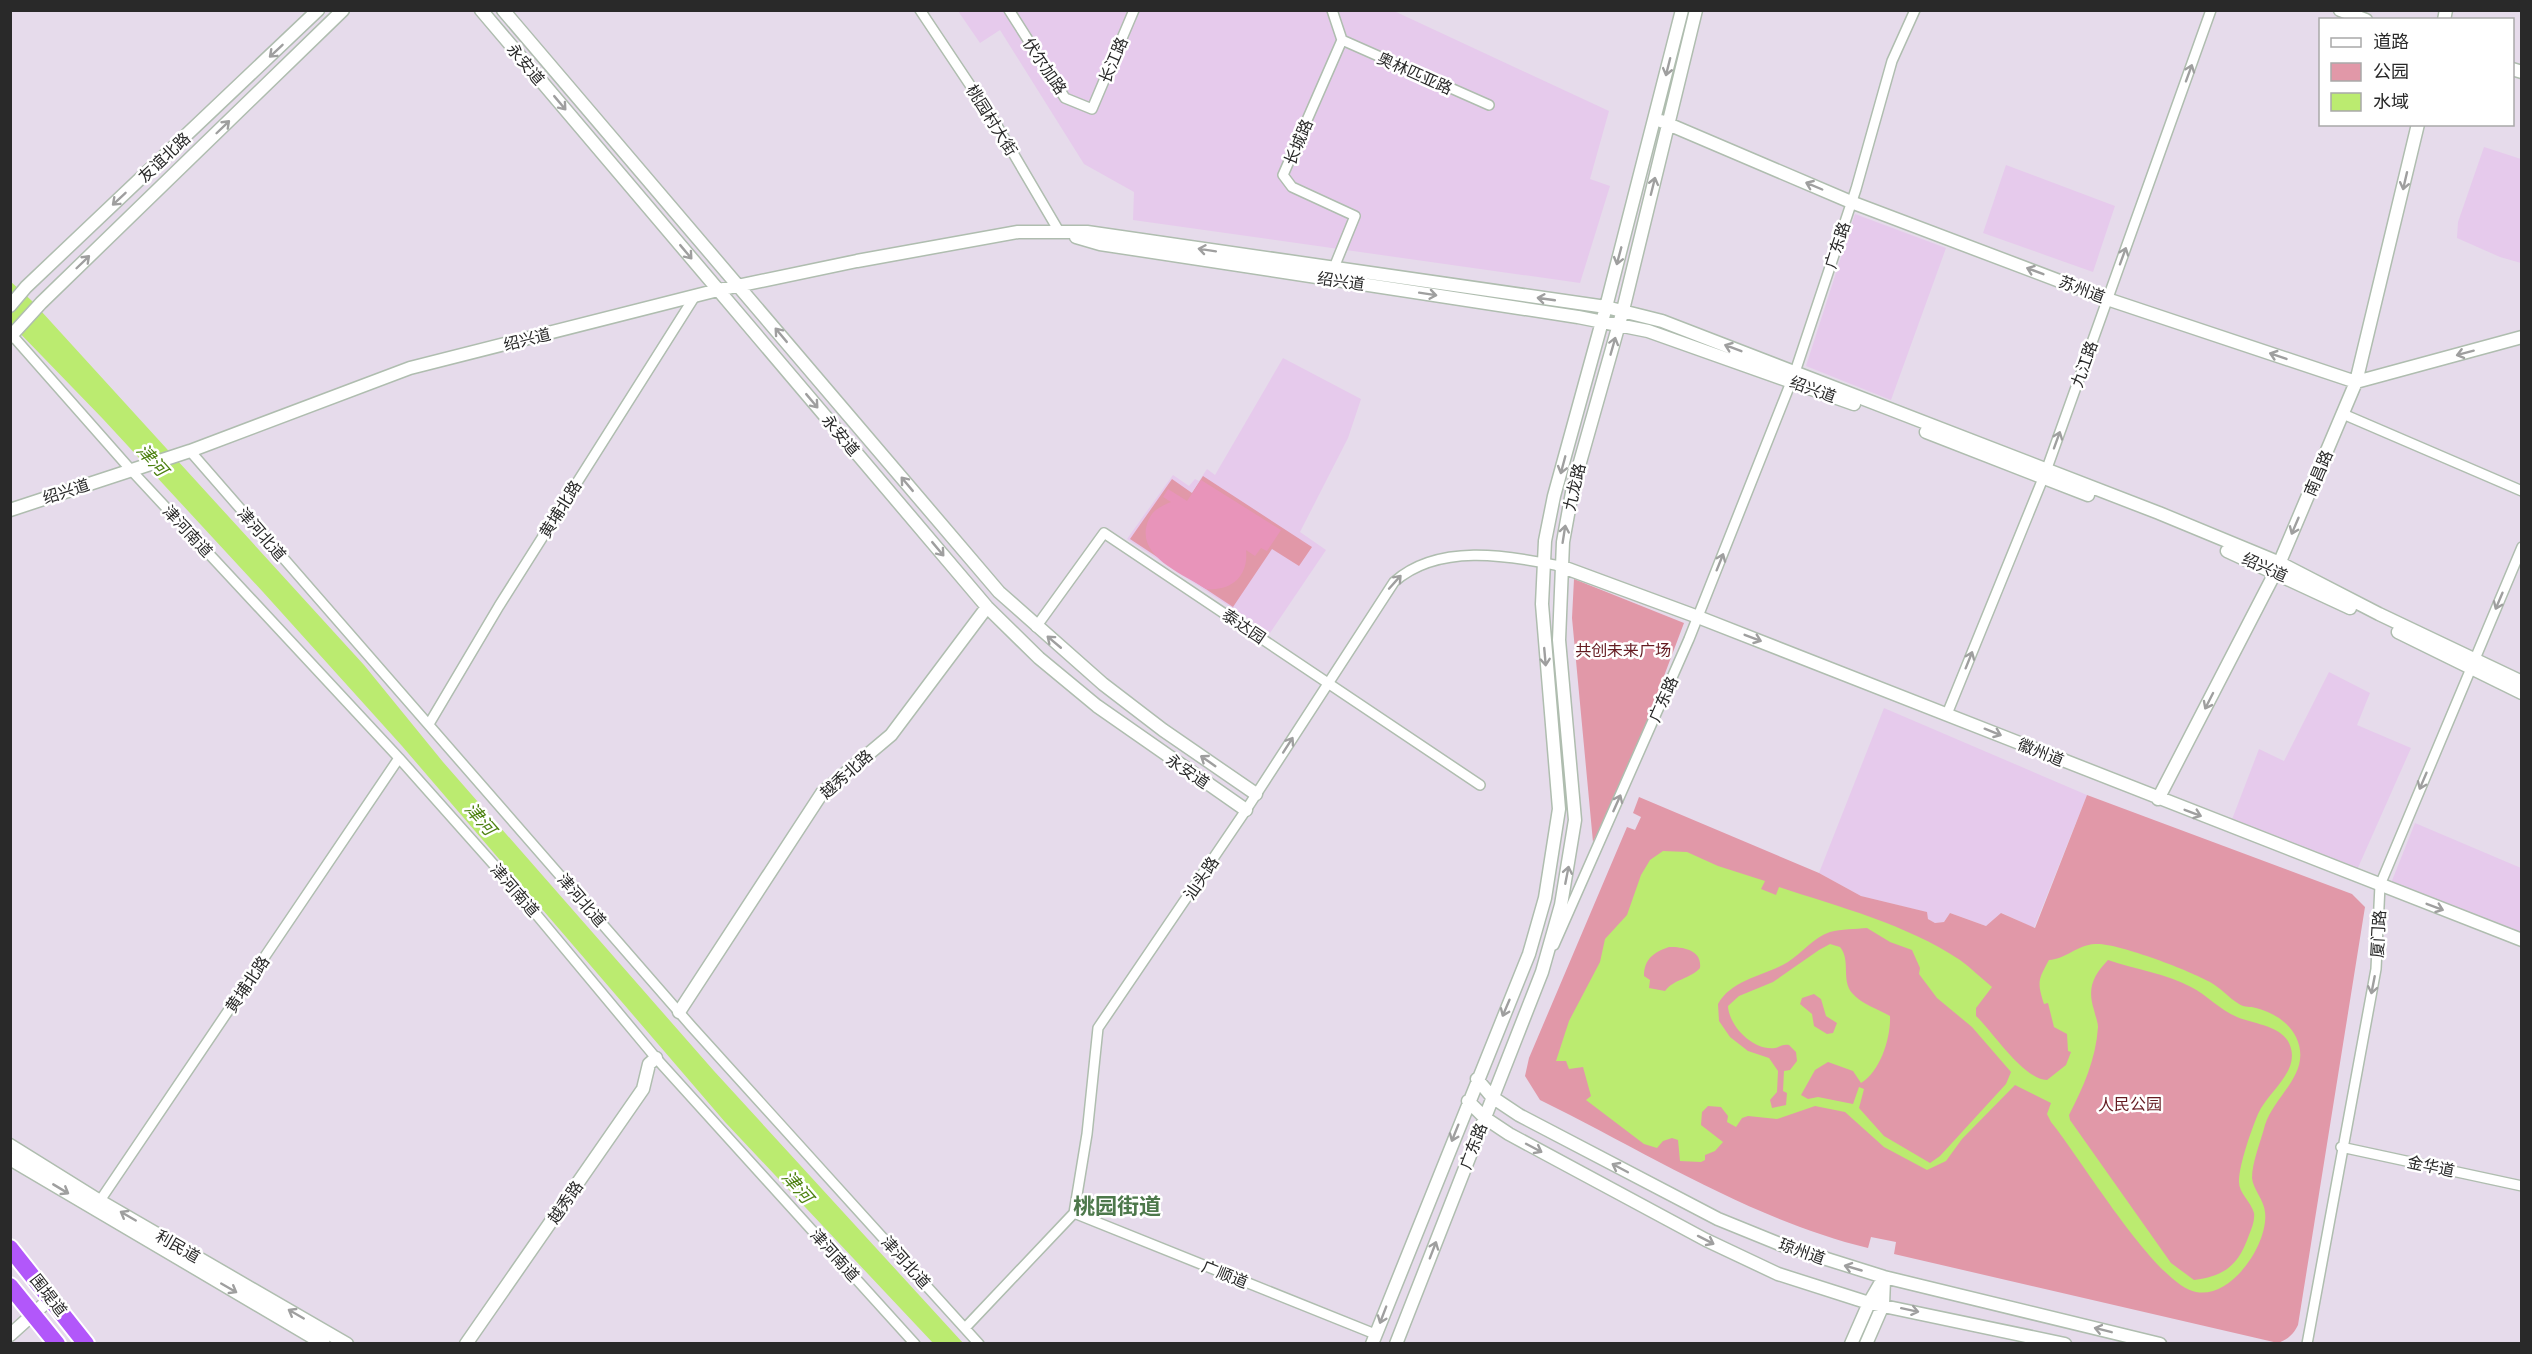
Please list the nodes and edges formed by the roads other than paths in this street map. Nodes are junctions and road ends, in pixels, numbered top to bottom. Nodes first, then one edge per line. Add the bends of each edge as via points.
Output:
1 (318, 10) edge
2 (343, 10) edge
3 (481, 10) edge
4 (503, 10) edge
5 (920, 10) edge
6 (1009, 10) edge
7 (1134, 10) edge
8 (1332, 10) edge
9 (1682, 10) edge
10 (1696, 10) edge
11 (1915, 10) edge
12 (2211, 10) edge
13 (2340, 10) edge
14 (2361, 18) edge
15 (1342, 40) junction
16 (1489, 105) dead end
17 (1092, 109) joint
18 (1655, 118) junction
19 (1669, 124) junction
20 (2418, 126) edge
21 (1851, 202) junction
22 (1060, 233) junction
23 (1333, 270) junction
24 (740, 286) junction
25 (718, 290) junction
26 (694, 296) junction
27 (2108, 299) junction
28 (10, 306) edge
29 (1606, 307) junction
30 (1623, 310) junction
31 (1602, 322) junction
32 (1619, 325) junction
33 (11, 336) edge
34 (2522, 337) edge
35 (1793, 376) junction
36 (2356, 382) junction
37 (2343, 414) junction
38 (190, 451) junction
39 (131, 470) junction
40 (2044, 475) junction
41 (2522, 490) edge
42 (10, 510) edge
43 (2522, 547) edge
44 (1542, 562) junction
45 (1560, 566) junction
46 (2278, 567) junction
47 (987, 607) junction
48 (1698, 617) junction
49 (1036, 627) junction
50 (2472, 664) junction
51 (1328, 682) junction
52 (2522, 682) edge
53 (2522, 693) edge
54 (1947, 714) junction
55 (429, 724) junction
56 (399, 758) junction
57 (1480, 785) dead end
58 (1256, 794) junction
59 (2158, 799) junction
60 (1246, 810) junction
61 (2380, 885) junction
62 (2522, 940) edge
63 (1529, 954) joint
64 (1542, 972) junction
65 (679, 1012) junction
66 (660, 1055) junction
67 (1477, 1079) junction
68 (1492, 1097) junction
69 (1468, 1101) junction
70 (1485, 1118) junction
71 (10, 1145) edge
72 (2341, 1147) junction
73 (10, 1159) edge
74 (2522, 1186) edge
75 (97, 1205) junction
76 (1074, 1213) junction
77 (10, 1248) edge
78 (1884, 1277) junction
79 (10, 1286) edge
80 (49, 1295) junction
81 (1869, 1303) junction
82 (1883, 1305) junction
83 (31, 1311) junction
84 (10, 1324) edge
85 (965, 1328) junction
86 (10, 1335) edge
87 (1373, 1339) edge
88 (57, 1344) edge
89 (86, 1344) edge
90 (324, 1344) edge
91 (347, 1344) edge
92 (466, 1344) edge
93 (915, 1344) edge
94 (979, 1344) edge
95 (1396, 1344) edge
96 (1851, 1344) edge
97 (1866, 1344) edge
98 (2066, 1344) edge
99 (2160, 1344) edge
100 (2307, 1344) edge

1 -> 28 street, 友谊北路
33 -> 2 street, 友谊北路 via 40,303
3 -> 25 street, 永安道
4 - 24 street, 永安道
5 - 22 street, 桃园村大街 via 996,124
6 - 17 street, 伏尔加路 via 1065,98
7 - 17 street, 长江路
8 - 15 street
9 -> 18 street, 九龙路
10 - 19 street, 九龙路
11 - 21 street, 广东路 via 1893,61
27 -> 12 street, 九江路
13 - 14 street
15 - 16 street, 奥林匹亚路
15 - 23 street, 长城路 via 1284,175 1292,187 1355,216
18 - 19 street, 苏州道
18 -> 29 street, 九龙路
21 -> 19 street, 苏州道
30 -> 19 street, 九龙路
20 -> 36 street, 南昌路
27 -> 21 street, 苏州道
21 - 35 street, 广东路
23 -> 22 street, 绍兴道 via 1109,235
22 - 24 street, 绍兴道 via 1018,232
22 -> 31 street, 绍兴道 via 1100,244
29 -> 23 street, 绍兴道
24 - 25 street, 绍兴道
49 -> 24 street, 永安道 via 972,562
25 - 26 street, 绍兴道
25 -> 47 street, 永安道
26 - 38 street, 绍兴道 via 410,368
26 - 55 street, 黄埔北路
36 -> 27 street, 苏州道
40 -> 27 street, 九江路
29 - 30 street, 绍兴道
29 - 31 street, 九龙路
30 - 32 street, 九龙路
35 -> 30 street, 绍兴道 via 1662,321
31 - 32 street, 绍兴道
31 -> 44 street, 九龙路 via 1554,496
32 - 35 street, 绍兴道
45 -> 32 street, 九龙路 via 1573,487
33 - 39 street, 津河南道
34 -> 36 street
35 - 40 street, 绍兴道
48 -> 35 street, 广东路
36 - 37 street, 南昌路
37 - 41 street
37 -> 46 street, 南昌路
38 - 39 street, 绍兴道
38 - 55 street, 津河北道
39 - 42 street, 绍兴道
39 - 56 street, 津河南道
40 - 46 street, 绍兴道
54 -> 40 street, 九江路
43 -> 50 street, 厦门路
44 - 45 street, 汕头路
51 -> 44 street, 汕头路 via 1394,582 1419,564 1451,557
44 -> 63 street, 九龙路 via 1544,644 1559,809 1545,898
45 - 48 street, 徽州道
64 -> 45 street, 九龙路 via 1561,905 1575,820 1559,639
46 - 50 street, 绍兴道
46 -> 59 street, 南昌路
47 - 60 street, 永安道 via 1039,658 1097,706
47 - 65 street, 越秀北路 via 891,735 822,792
48 -> 54 street, 徽州道
64 -> 48 street, 广东路
49 - 51 street, 泰达园 via 1104,533
58 -> 49 street, 永安道 via 1146,717
50 - 52 street, 绍兴道
50 - 53 street, 绍兴道
50 -> 61 street, 厦门路
51 - 57 street, 泰达园
58 -> 51 street, 汕头路
54 -> 59 street, 徽州道
55 - 65 street, 津河北道
56 - 66 street, 津河南道
56 - 75 street, 黄埔北路
58 - 60 street, 汕头路
59 -> 61 street, 徽州道
60 - 76 street, 汕头路 via 1098,1028
61 -> 62 street, 徽州道
61 -> 72 street, 厦门路 via 2376,969
63 -> 67 street, 广东路
64 - 68 street, 广东路
65 - 85 street, 津河北道
66 - 92 street, 越秀路 via 649,1064 643,1089
66 - 93 street, 津河南道
67 - 68 street, 琼州道
67 - 69 street, 广东路
68 - 70 street, 广东路
78 -> 68 street, 琼州道 via 1782,1245 1718,1219 1519,1115
69 - 70 street
69 -> 87 street, 广东路
70 -> 81 street, 琼州道 via 1741,1258
95 -> 70 street, 广东路
71 - 75 street, 利民道
72 - 74 street, 金华道
72 - 100 street, 厦门路
73 -> 75 street, 利民道
75 -> 90 street, 利民道
91 -> 75 street, 利民道
76 - 85 street
76 - 87 street, 广顺道
77 - 80 highway, 围堤道
78 - 81 street
78 - 82 street
99 -> 78 street, 琼州道
79 - 83 highway, 围堤道
80 - 83 street
80 - 89 highway, 围堤道
81 - 82 street, 琼州道
81 - 96 street
82 - 97 street
82 -> 98 street, 琼州道
83 - 84 street
83 - 86 street
83 - 88 highway, 围堤道
85 - 94 street, 津河北道

